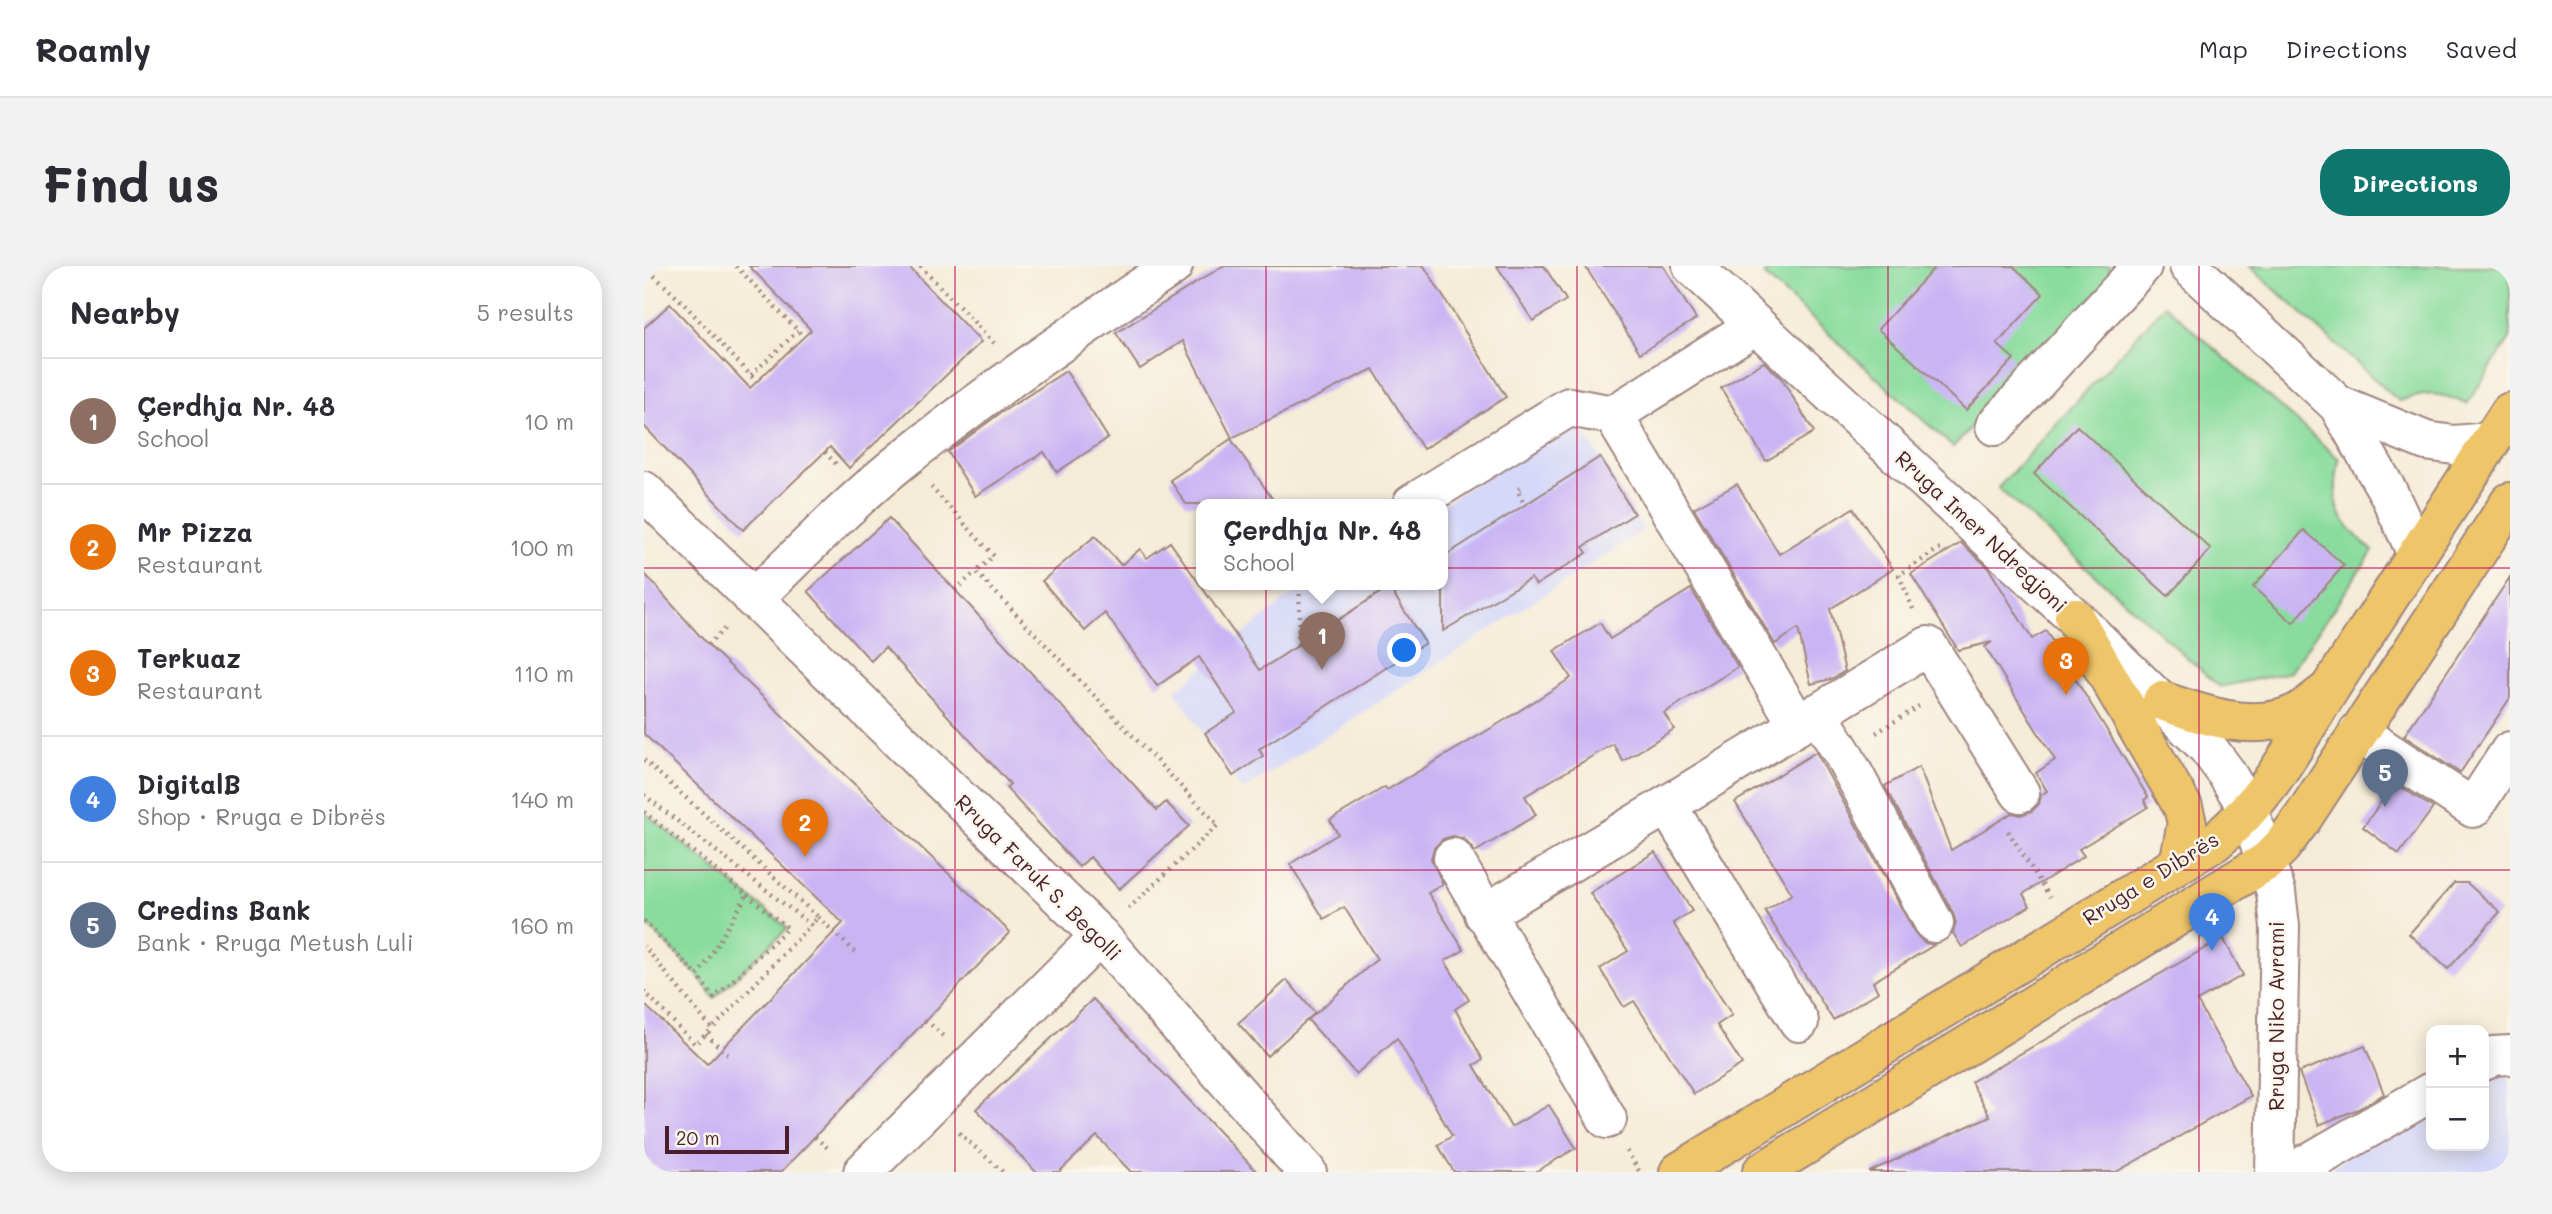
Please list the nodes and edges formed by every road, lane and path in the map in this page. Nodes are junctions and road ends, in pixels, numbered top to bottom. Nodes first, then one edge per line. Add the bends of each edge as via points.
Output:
1 (645, 266) edge
2 (736, 266) edge
3 (920, 266) edge
4 (1171, 266) edge
5 (1692, 266) edge
6 (2142, 266) edge
7 (2189, 266) edge
8 (1756, 325) junction
9 (798, 331) junction
10 (804, 337) dead end
11 (1021, 372) junction
12 (751, 375) junction
13 (757, 382) dead end
14 (2338, 405) junction
15 (1613, 415) junction
16 (1995, 426) dead end
17 (2500, 427) edge
18 (904, 458) junction
19 (644, 491) edge
20 (1420, 499) edge
21 (2510, 502) edge
22 (1975, 526) junction
23 (2417, 554) junction
24 (976, 572) junction
25 (955, 590) dead end
26 (1300, 590) edge
27 (753, 599) junction
28 (2074, 617) junction
29 (1298, 645) dead end
30 (1928, 646) junction
31 (1953, 685) junction
32 (2328, 691) junction
33 (2162, 701) junction
34 (1808, 719) junction
35 (2358, 732) junction
36 (2510, 751) edge
37 (1843, 754) junction
38 (644, 760) edge
39 (2020, 793) dead end
40 (644, 795) edge
41 (1667, 805) junction
42 (2249, 811) junction
43 (644, 812) edge
44 (2007, 828) dead end
45 (1453, 858) dead end
46 (2267, 861) junction
47 (2179, 863) junction
48 (2043, 885) dead end
49 (747, 895) junction
50 (1484, 914) junction
51 (818, 917) junction
52 (644, 921) edge
53 (1934, 923) dead end
54 (811, 925) junction
55 (1100, 936) junction
56 (644, 946) edge
57 (859, 956) dead end
58 (698, 976) junction
59 (644, 991) edge
60 (926, 1020) dead end
61 (1799, 1022) dead end
62 (712, 1029) junction
63 (706, 1034) junction
64 (950, 1042) dead end
65 (2510, 1055) edge
66 (730, 1057) dead end
67 (2489, 1058) edge
68 (2426, 1094) edge
69 (928, 1106) junction
70 (1608, 1119) dead end
71 (815, 1137) dead end
72 (851, 1165) edge
73 (1003, 1172) edge
74 (1307, 1172) edge
75 (1679, 1172) edge
76 (1762, 1172) edge
77 (2275, 1172) edge
78 (2294, 1172) edge

1 - 12 path
2 - 9 path
3 - 11 path
4 - 11 street
5 - 8 street, Rruga Imer Ndregjoni
6 - 16 street
7 - 14 street
8 - 15 street
8 - 22 street, Rruga Imer Ndregjoni
9 - 10 path
9 - 12 path
11 - 18 street
12 - 13 path
14 - 17 street via 2426,441 2454,445
14 - 23 street
15 - 20 street via 1569,407
15 - 34 street
17 - 23 main road, Rruga e Dibrës
18 - 24 path via 994,556
18 - 27 street
19 - 27 street, Rruga Faruk S. Begolli
21 - 35 main road
22 - 28 street, Rruga Imer Ndregjoni
22 - 30 path via 1899,575
23 - 32 main road, Rruga e Dibrës
24 - 25 path
24 - 55 path via 1218,825
26 - 29 path
27 - 55 street, Rruga Faruk S. Begolli
28 - 33 street, Rruga Imer Ndregjoni
28 - 47 main road via 2183,807 2187,822
30 - 31 street
30 - 34 street
31 - 37 path
31 - 39 street
32 - 33 main road via 2275,720 2208,717
32 - 42 main road, Rruga e Dibrës
33 - 42 street, Rruga Imer Ndregjoni via 2207,747
34 - 37 street
34 - 41 street
35 - 36 street via 2473,808
35 - 46 main road via 2302,819
37 - 53 street
38 - 51 path
40 - 54 path
41 - 50 street
41 - 61 street
42 - 46 street, Rruga Niko Avrami
42 - 47 main road, Rruga e Dibrës via 2216,841
43 - 49 path
44 - 48 path
45 - 50 street
46 - 76 main road
46 - 77 street, Rruga Niko Avrami via 2280,926
47 - 75 main road, Rruga e Dibrës
49 - 58 path
49 - 58 path via 788,928 714,998
50 - 70 street
51 - 54 path
51 - 57 path
52 - 58 path
54 - 62 path
55 - 69 street
55 - 74 street, Rruga Faruk S. Begolli
56 - 62 path
59 - 63 path via 695,1044
60 - 64 path
62 - 63 path
63 - 66 path
65 - 67 street
68 - 78 street
69 - 72 street
69 - 73 path
71 - 72 path

